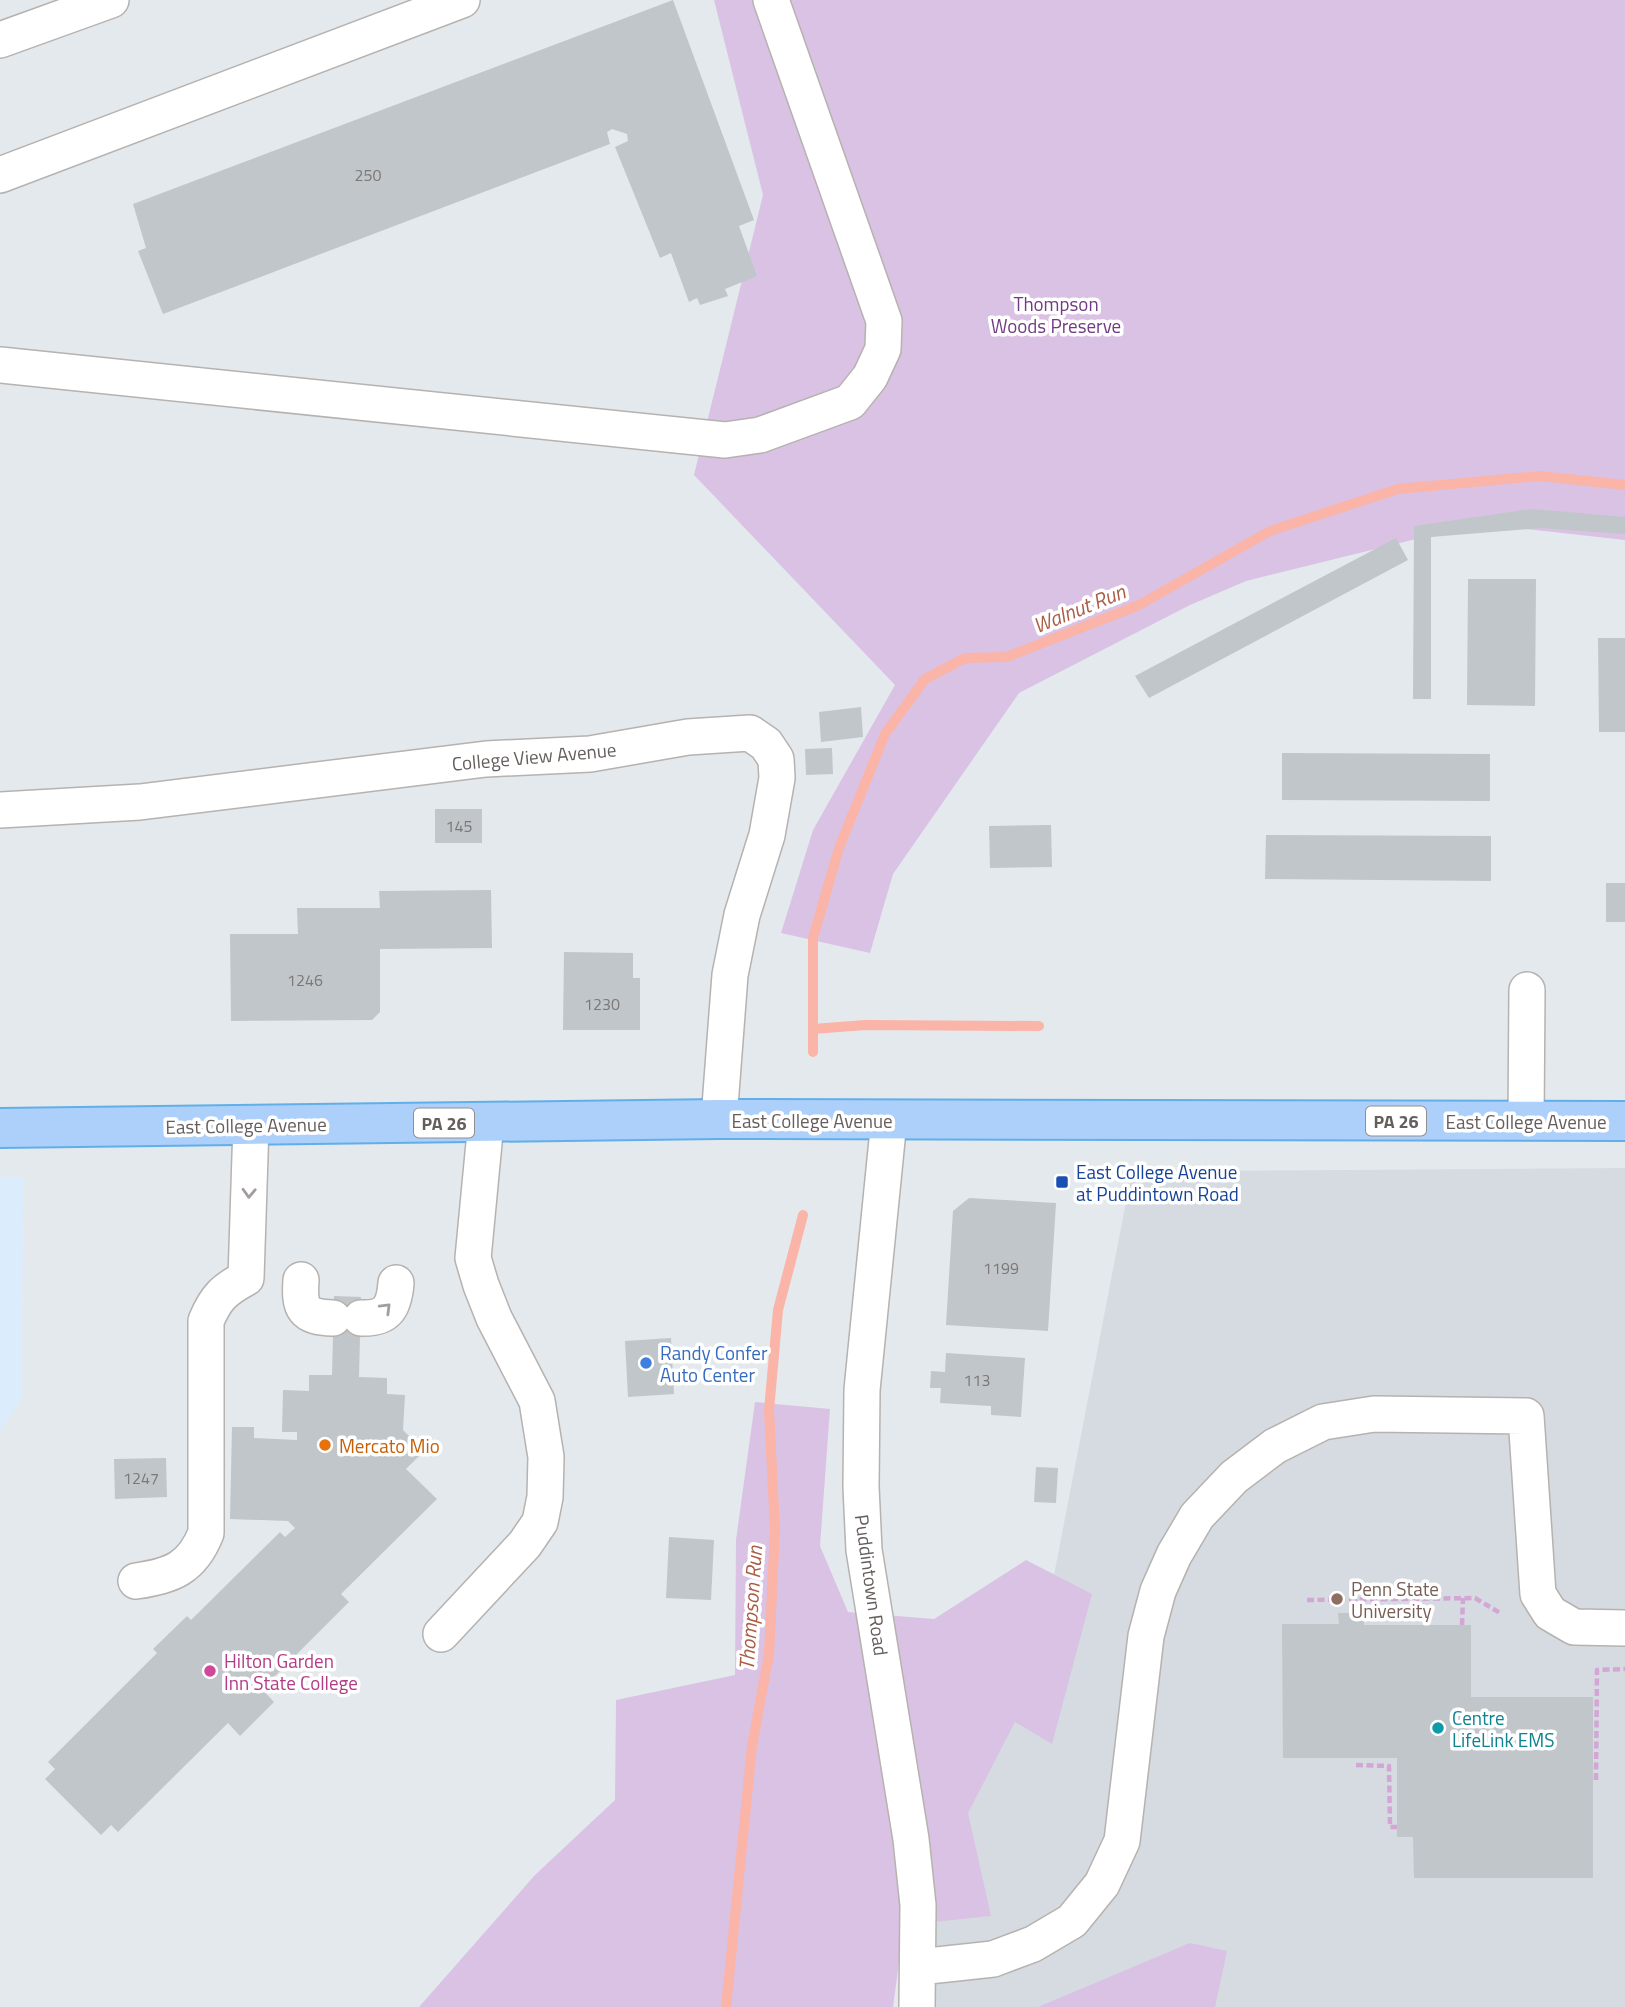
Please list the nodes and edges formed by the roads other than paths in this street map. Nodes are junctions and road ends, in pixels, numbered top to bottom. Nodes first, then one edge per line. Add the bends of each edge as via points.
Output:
1 (111, 0) edge
2 (462, 0) edge
3 (771, 0) edge
4 (0, 40) edge
5 (0, 175) edge
6 (0, 365) edge
7 (0, 810) edge
8 (1527, 990) dead end
9 (719, 1119) junction
10 (1526, 1120) junction
11 (889, 1121) junction
12 (486, 1122) junction
13 (1625, 1122) edge
14 (251, 1125) junction
15 (0, 1128) edge
16 (301, 1280) dead end
17 (396, 1283) dead end
18 (136, 1581) dead end
19 (1625, 1628) edge
20 (440, 1634) dead end
21 (919, 1967) junction
22 (917, 2007) edge

1 - 4 street
2 - 5 street
3 - 6 street via 884,321 883,349 870,377 850,402 760,435 725,440
7 - 9 street, College View Avenue via 140,802 750,733 766,744 776,759 777,778 767,835 742,915 730,975
8 - 10 street
9 - 11 main road, East College Avenue / PA 26
9 - 12 main road, East College Avenue / PA 26
10 - 11 main road, East College Avenue / PA 26
10 - 13 main road, East College Avenue / PA 26
11 - 21 street, Puddintown Road via 862,1390 861,1487 864,1550 911,1839
12 - 14 main road, East College Avenue / PA 26
12 - 20 street via 473,1258 494,1318 537,1401 546,1457 545,1497 540,1522 525,1544
14 - 15 main road, East College Avenue / PA 26
14 -> 18 street via 246,1278 213,1303 206,1321 206,1533 198,1552 184,1566
16 -> 17 street via 300,1299 305,1310 316,1317 347,1318 375,1318 387,1311 395,1301
19 - 21 street via 1574,1628 1550,1613 1538,1594 1526,1416 1374,1414 1323,1422 1275,1446 1234,1477 1197,1516 1174,1555 1146,1636 1122,1841 1102,1884 1072,1921 1032,1944 993,1959
21 - 22 street, Puddintown Road

